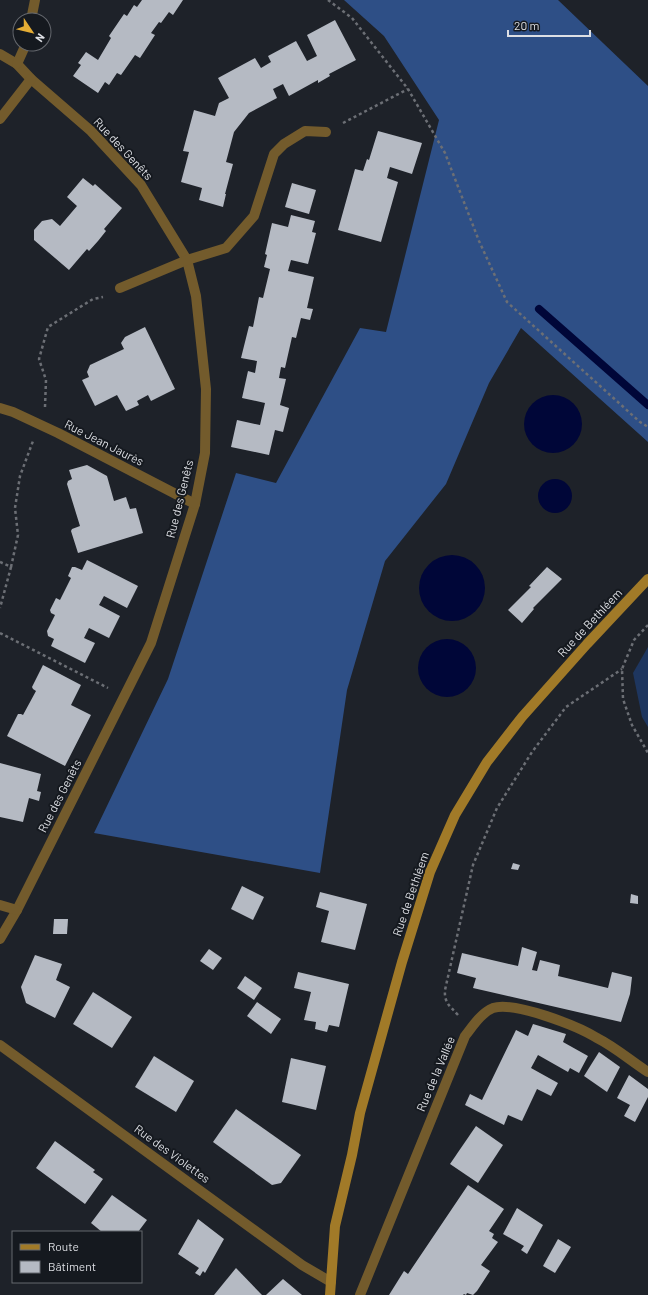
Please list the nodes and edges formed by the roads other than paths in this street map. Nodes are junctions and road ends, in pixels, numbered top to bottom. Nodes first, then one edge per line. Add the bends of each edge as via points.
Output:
1 (35, 0) edge
2 (33, 12) edge
3 (22, 52) edge
4 (0, 54) edge
5 (17, 64) junction
6 (31, 79) junction
7 (0, 119) edge
8 (326, 132) road end
9 (187, 260) junction
10 (120, 288) dead end
11 (0, 408) edge
12 (195, 504) junction
13 (648, 579) edge
14 (0, 905) edge
15 (17, 910) junction
16 (0, 939) edge
17 (0, 1045) edge
18 (648, 1072) edge
19 (331, 1282) junction
20 (330, 1295) edge
21 (360, 1295) edge

1 - 2 street
3 - 5 street
4 - 5 street, Rue des Genêts
5 - 6 street, Rue des Genêts
6 - 7 street
6 - 9 street, Rue des Genêts via 91,131 141,185
8 - 9 street via 305,131 284,144 274,154 254,216 241,232 226,248
9 - 10 street
9 - 12 street, Rue des Genêts via 196,296 206,389 205,453
11 - 12 street, Rue Jean Jaurès via 58,433
12 - 15 street, Rue des Genêts via 152,643
13 - 19 main road, Rue de Bethléem via 522,716 487,762 455,814 430,872 360,1113 335,1226
14 - 15 street
15 - 16 street, Rue des Genêts
17 - 19 street, Rue des Violettes via 302,1265
18 - 21 street, Rue de la Vallée via 597,1037 549,1017 506,1006 492,1009 479,1018 465,1036
19 - 20 main road, Rue de Bethléem

